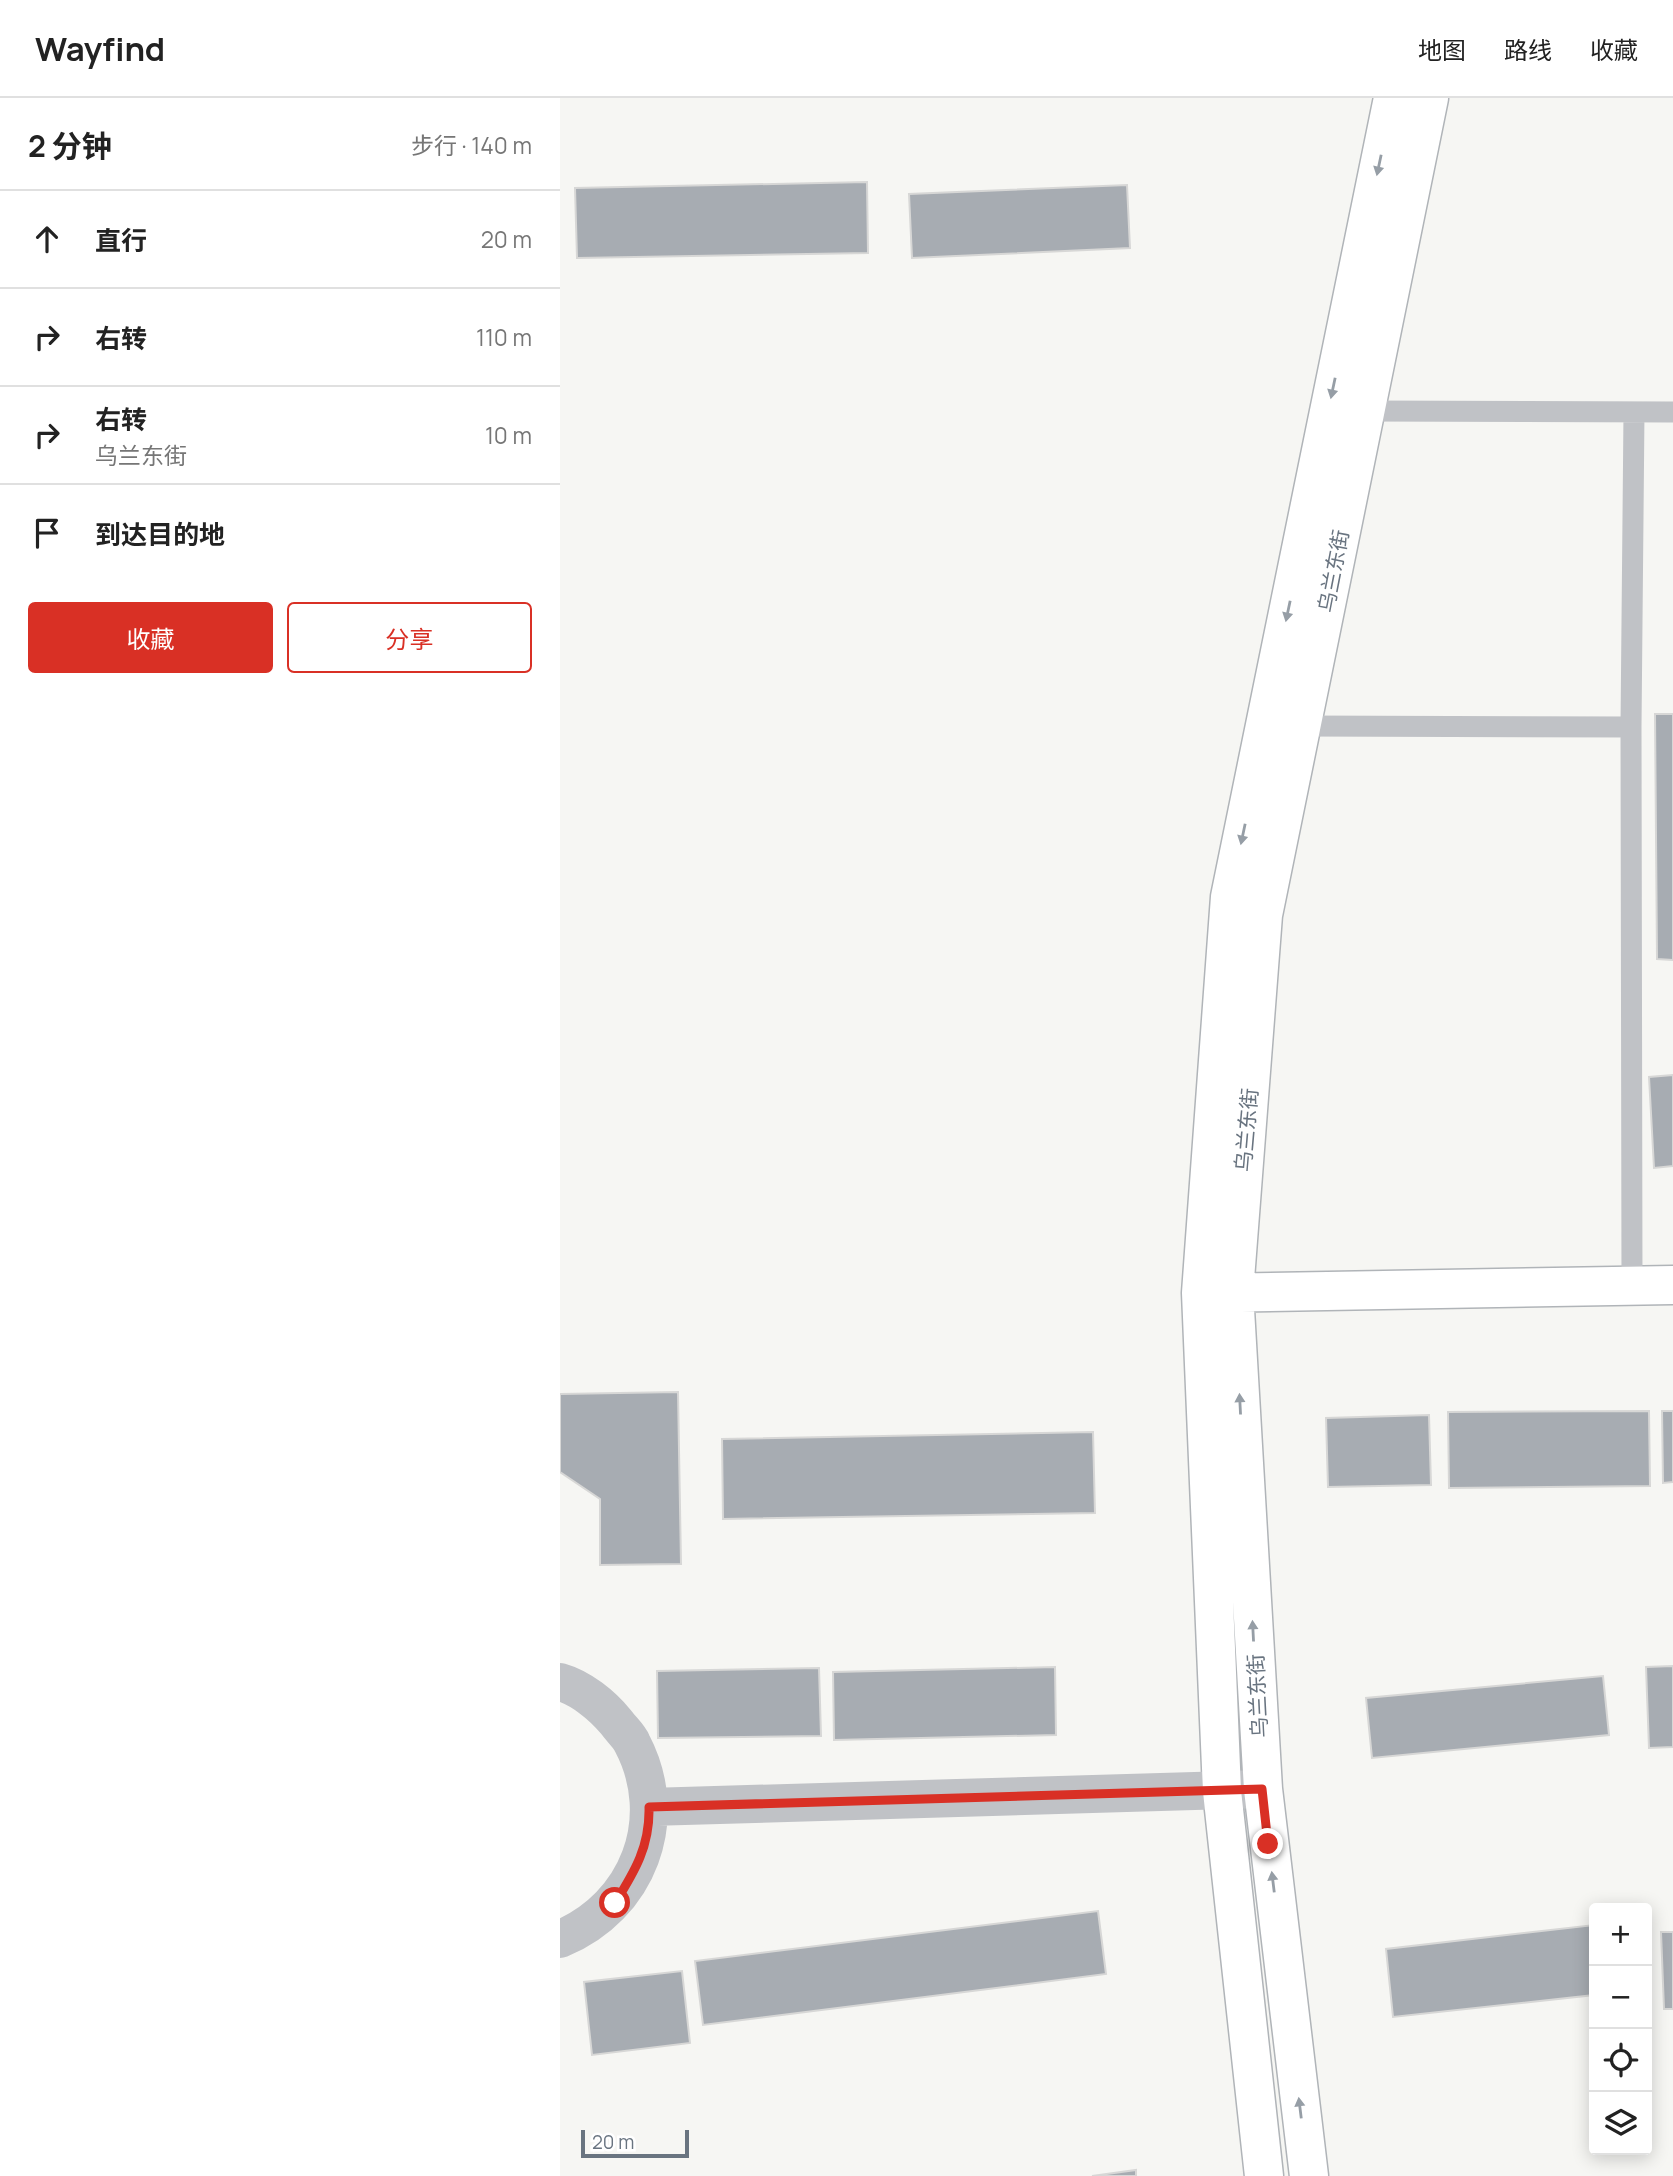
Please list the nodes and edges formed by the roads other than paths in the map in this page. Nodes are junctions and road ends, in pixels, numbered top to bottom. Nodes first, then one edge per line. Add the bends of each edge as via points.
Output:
1 (1393, 98) edge
2 (1429, 98) edge
3 (1365, 411) junction
4 (1634, 412) junction
5 (1673, 412) edge
6 (1302, 726) junction
7 (1631, 727) junction
8 (1673, 1285) edge
9 (1632, 1286) junction
10 (1217, 1292) junction
11 (560, 1682) edge
12 (1262, 1789) junction
13 (1222, 1791) junction
14 (649, 1807) junction
15 (560, 1938) edge
16 (1264, 2176) edge
17 (1309, 2176) edge

1 -> 10 main road, 乌兰东街 via 1230,897
2 - 3 main road, 乌兰东街
3 - 4 lane
3 - 6 main road, 乌兰东街
4 - 5 lane
4 - 7 lane
6 - 7 lane
6 - 10 main road, 乌兰东街 via 1264,915
7 - 9 lane
8 - 9 main road
9 - 10 main road
12 -> 10 main road, 乌兰东街
10 - 13 main road, 乌兰东街
11 - 14 street via 605,1708 632,1742 647,1782
12 - 13 street
17 -> 12 main road, 乌兰东街
13 - 14 street
13 - 16 main road, 乌兰东街
14 - 15 street via 638,1867 615,1903 581,1930

